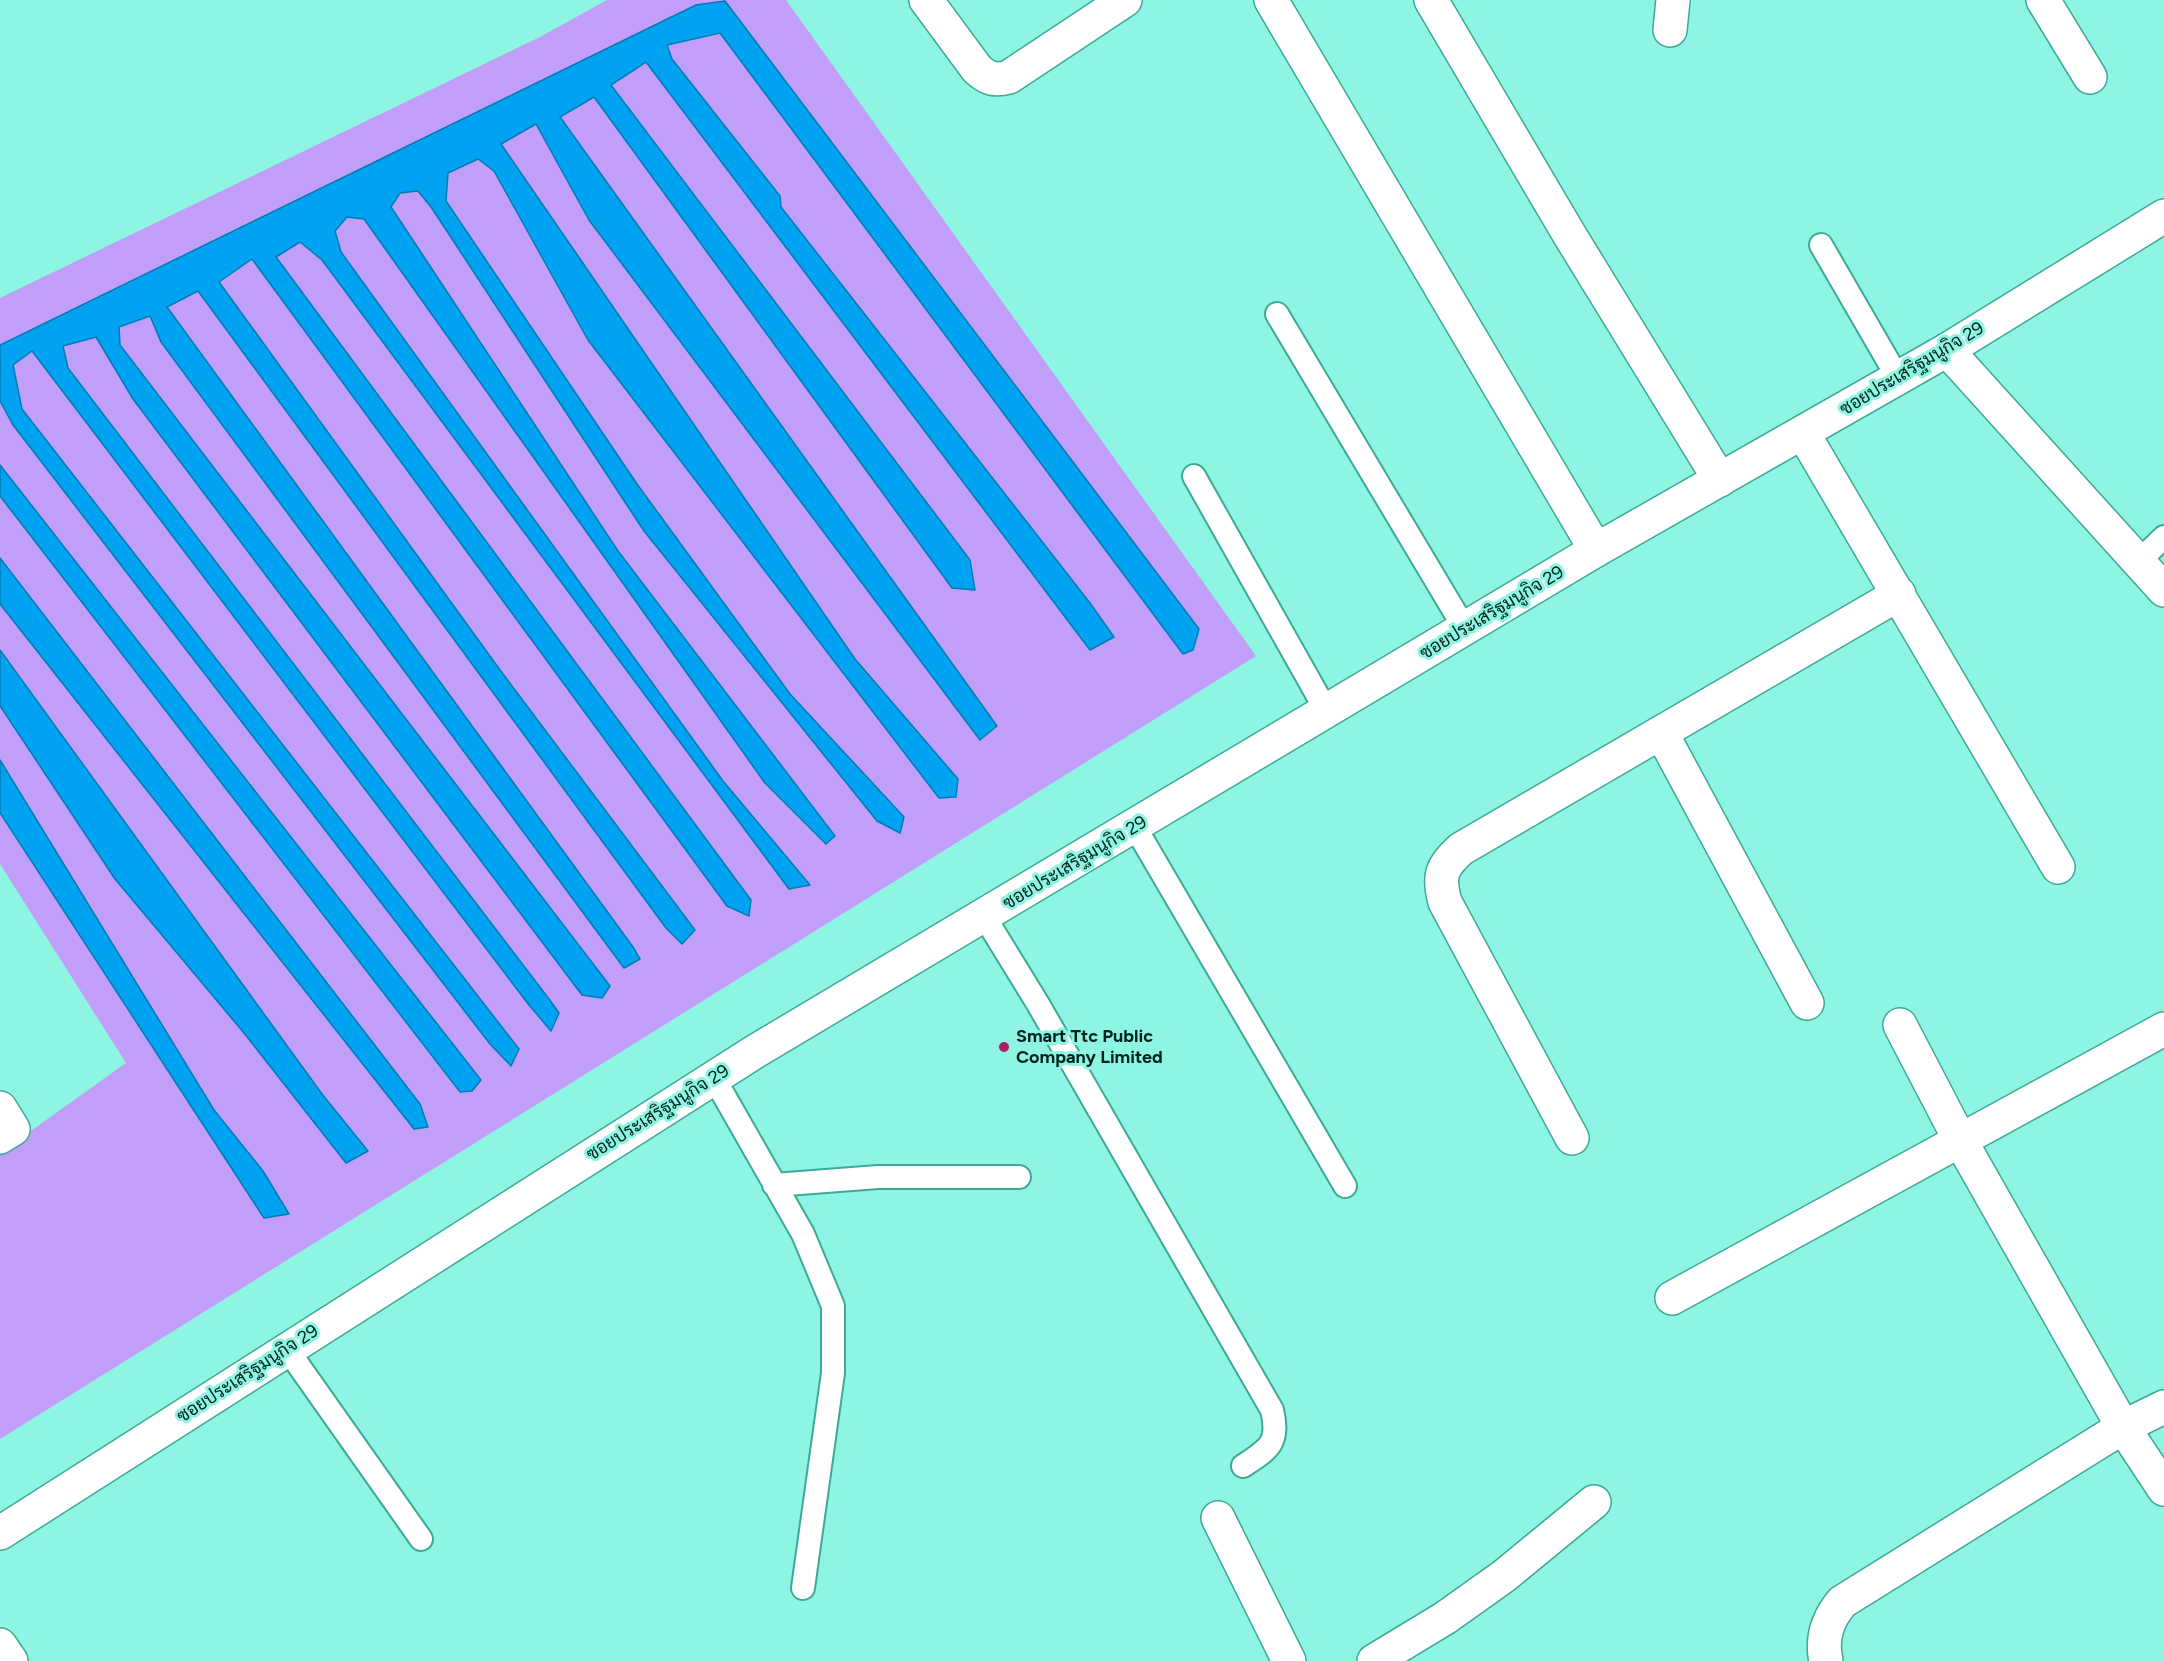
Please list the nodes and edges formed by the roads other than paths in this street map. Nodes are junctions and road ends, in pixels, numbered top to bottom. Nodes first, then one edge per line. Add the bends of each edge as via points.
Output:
1 (926, 0) edge
2 (1125, 0) edge
3 (1271, 0) edge
4 (1431, 0) edge
5 (2043, 0) edge
6 (2090, 77) dead end
7 (2164, 216) edge
8 (1821, 245) dead end
9 (1277, 314) dead end
10 (1947, 350) junction
11 (1898, 378) junction
12 (1803, 433) junction
13 (1194, 476) dead end
14 (1720, 480) junction
15 (2164, 537) edge
16 (1596, 550) junction
17 (2138, 562) junction
18 (2164, 590) edge
19 (1899, 594) junction
20 (1465, 629) junction
21 (1327, 712) junction
22 (1662, 734) junction
23 (1135, 827) junction
24 (2058, 867) dead end
25 (984, 916) junction
26 (1807, 1003) dead end
27 (1900, 1025) dead end
28 (2164, 1029) edge
29 (714, 1078) junction
30 (0, 1108) edge
31 (0, 1137) edge
32 (1572, 1138) dead end
33 (1960, 1140) junction
34 (1019, 1178) dead end
35 (774, 1185) junction
36 (1345, 1186) dead end
37 (1672, 1298) dead end
38 (287, 1349) junction
39 (2164, 1407) edge
40 (2123, 1427) junction
41 (1243, 1466) dead end
42 (2164, 1489) edge
43 (1594, 1502) dead end
44 (1218, 1518) dead end
45 (0, 1533) edge
46 (421, 1539) dead end
47 (803, 1588) dead end
48 (0, 1645) edge
49 (11, 1661) edge
50 (1289, 1661) edge
51 (1374, 1661) edge
52 (1826, 1661) edge

1 - 2 street via 977,69 987,78 998,80 1010,77
3 - 16 street
4 - 14 street
5 - 6 street
7 - 10 street, ซอยประเสริฐมนูกิจ 29
8 - 11 lane
9 - 20 lane
10 - 11 street, ซอยประเสริฐมนูกิจ 29
10 - 17 street
11 - 12 street, ซอยประเสริฐมนูกิจ 29
12 - 14 street, ซอยประเสริฐมนูกิจ 29
12 - 19 street
13 - 21 lane
14 - 16 street, ซอยประเสริฐมนูกิจ 29
15 - 17 lane
16 - 20 street, ซอยประเสริฐมนูกิจ 29
17 - 18 street
19 - 22 street
19 - 24 street
20 - 21 street, ซอยประเสริฐมนูกิจ 29
21 - 23 street, ซอยประเสริฐมนูกิจ 29
22 - 26 street
22 - 32 street via 1461,849 1448,860 1440,876 1445,902
23 - 25 street, ซอยประเสริฐมนูกิจ 29
23 - 36 lane
25 - 29 street, ซอยประเสริฐมนูกิจ 29
25 - 41 lane via 1272,1410 1272,1443
27 - 33 street
28 - 33 street
29 - 35 lane
29 - 38 street, ซอยประเสริฐมนูกิจ 29
30 - 31 street via 13,1129
33 - 37 street
33 - 40 street
34 - 35 lane via 878,1177
35 - 47 lane via 803,1234 833,1306 833,1373
38 - 45 street, ซอยประเสริฐมนูกิจ 29
38 - 46 lane
39 - 40 street
40 - 42 street
40 - 52 street via 1842,1602 1825,1628
43 - 51 street via 1504,1576
44 - 50 street
48 - 49 street

